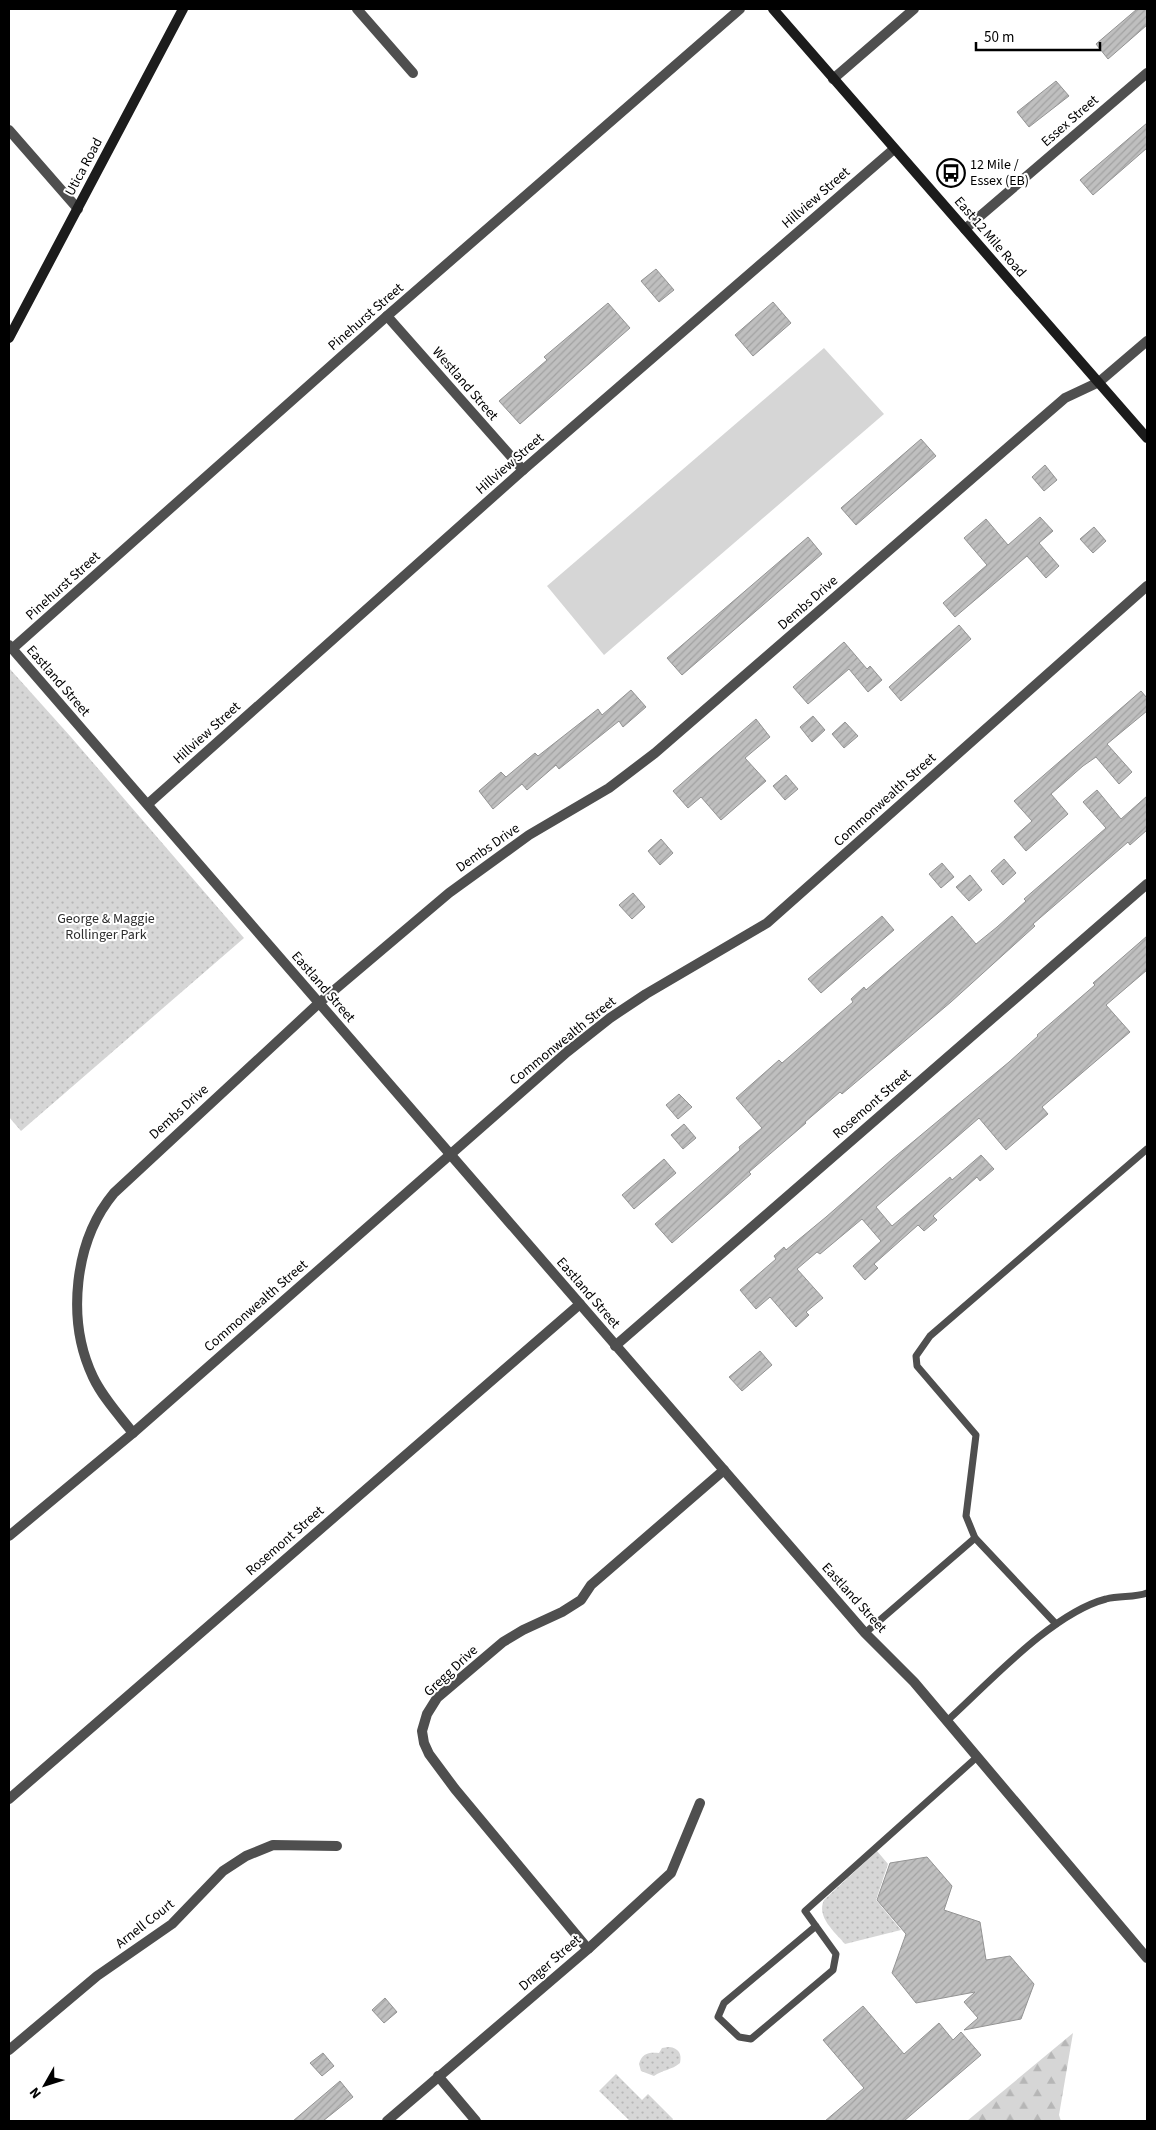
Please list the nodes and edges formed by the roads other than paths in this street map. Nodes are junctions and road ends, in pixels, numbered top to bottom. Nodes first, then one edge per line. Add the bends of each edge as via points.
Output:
1 (183, 9) edge
2 (357, 9) edge
3 (740, 9) edge
4 (773, 9) edge
5 (914, 9) edge
6 (414, 73) dead end
7 (1147, 73) edge
8 (833, 79) junction
9 (9, 130) edge
10 (894, 149) junction
11 (78, 209) junction
12 (965, 229) junction
13 (387, 316) junction
14 (9, 338) edge
15 (1147, 340) edge
16 (1099, 382) junction
17 (1147, 438) edge
18 (523, 470) junction
19 (1147, 586) edge
20 (10, 647) edge
21 (148, 804) junction
22 (1147, 884) edge
23 (319, 1003) junction
24 (1147, 1149) edge
25 (450, 1154) junction
26 (580, 1304) junction
27 (616, 1346) junction
28 (133, 1433) junction
29 (724, 1470) junction
30 (9, 1536) edge
31 (975, 1538) junction
32 (1147, 1593) edge
33 (1056, 1624) junction
34 (865, 1633) junction
35 (947, 1721) junction
36 (977, 1757) junction
37 (9, 1798) edge
38 (700, 1803) dead end
39 (337, 1846) dead end
40 (816, 1926) junction
41 (588, 1948) junction
42 (1147, 1958) edge
43 (9, 2050) edge
44 (438, 2076) junction
45 (387, 2121) edge
46 (476, 2121) edge

1 - 11 main road, Utica Road
2 - 6 street
3 - 13 street, Pinehurst Street
4 - 8 main road, East 12 Mile Road
5 - 8 street
7 - 12 street, Essex Street
8 - 10 main road, East 12 Mile Road
9 - 11 street
10 - 12 main road, East 12 Mile Road
10 - 18 street, Hillview Street
11 - 14 main road, Utica Road
12 - 16 main road, East 12 Mile Road
13 - 18 street, Westland Street
13 - 20 street, Pinehurst Street
15 - 16 street, Dembs Drive
16 - 17 main road, East 12 Mile Road
16 - 23 street, Dembs Drive via 1065,398 655,753 609,788 484,866 416,919
18 - 21 street, Hillview Street
19 - 25 street, Commonwealth Street via 767,923 610,1018
20 - 21 street, Eastland Street
21 - 23 street, Eastland Street
22 - 27 street, Rosemont Street
23 - 25 street, Eastland Street
23 - 28 street, Dembs Drive via 129,1177 102,1206 92,1226 83,1254 77,1293 84,1352 105,1398
24 - 31 lane via 930,1336 916,1356 917,1366 976,1434 966,1516
25 - 26 street, Eastland Street
25 - 28 street, Commonwealth Street
26 - 27 street, Eastland Street
26 - 37 street, Rosemont Street
27 - 29 street, Eastland Street
28 - 30 street, Commonwealth Street
29 - 34 street, Eastland Street
29 - 41 street, Gregg Drive via 591,1585 581,1600 503,1642 438,1698 427,1714 422,1731 429,1754 455,1789
31 - 33 lane
31 - 34 lane
32 - 33 lane via 1106,1599
33 - 35 lane
34 - 35 street, Eastland Street
35 - 36 street, Eastland Street
36 - 40 lane via 805,1911
36 - 42 street, Eastland Street
38 - 41 street, Drager Street via 671,1873
39 - 43 street, Arnell Court via 273,1845 238,1861 208,1884 172,1924 97,1976
40 - 40 lane via 836,1954 833,1970 751,2039 738,2038 718,2017 724,2003
41 - 44 street, Drager Street
44 - 45 street, Drager Street
44 - 46 street

